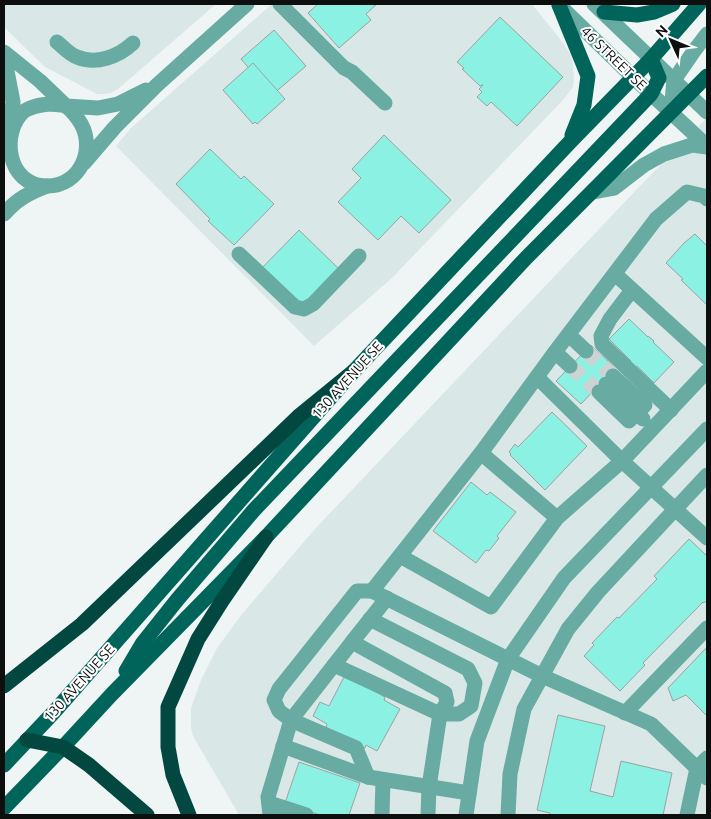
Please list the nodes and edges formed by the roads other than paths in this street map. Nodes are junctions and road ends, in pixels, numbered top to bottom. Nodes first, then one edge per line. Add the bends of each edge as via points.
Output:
1 (247, 4) edge
2 (280, 4) edge
3 (558, 4) edge
4 (673, 4) edge
5 (700, 4) edge
6 (599, 8) edge
7 (707, 34) edge
8 (57, 42) dead end
9 (133, 43) dead end
10 (4, 52) edge
11 (652, 58) junction
12 (4, 66) edge
13 (707, 76) edge
14 (633, 77) junction
15 (674, 80) junction
16 (157, 85) junction
17 (651, 94) junction
18 (689, 94) junction
19 (385, 103) dead end
20 (66, 106) junction
21 (671, 112) junction
22 (707, 112) edge
23 (7, 137) junction
24 (570, 142) junction
25 (707, 147) edge
26 (82, 166) junction
27 (4, 172) edge
28 (47, 186) junction
29 (592, 192) junction
30 (707, 199) edge
31 (4, 214) edge
32 (239, 254) dead end
33 (359, 256) dead end
34 (615, 274) junction
35 (632, 290) junction
36 (562, 343) junction
37 (707, 358) edge
38 (354, 371) junction
39 (707, 371) edge
40 (537, 377) junction
41 (606, 384) tunnel mouth
42 (671, 410) junction
43 (653, 428) junction
44 (707, 429) edge
45 (481, 453) junction
46 (622, 461) junction
47 (707, 475) edge
48 (651, 487) junction
49 (675, 509) junction
50 (557, 518) junction
51 (266, 537) junction
52 (707, 538) edge
53 (400, 556) junction
54 (372, 591) junction
55 (387, 598) junction
56 (370, 619) junction
57 (707, 628) edge
58 (352, 642) junction
59 (508, 659) junction
60 (334, 665) junction
61 (542, 676) junction
62 (4, 686) edge
63 (112, 694) junction
64 (625, 713) junction
65 (440, 714) junction
66 (291, 720) junction
67 (27, 740) junction
68 (283, 746) junction
69 (63, 747) junction
70 (4, 765) edge
71 (704, 768) edge
72 (375, 778) junction
73 (429, 787) junction
74 (469, 793) junction
75 (4, 808) edge
76 (269, 809) edge
77 (147, 815) edge
78 (189, 815) edge
79 (306, 815) edge
80 (382, 815) edge
81 (428, 815) edge
82 (466, 815) edge
83 (508, 815) edge
84 (687, 815) edge

1 - 16 street
2 - 19 street via 344,68
3 - 14 street, 46 STREET SE
3 - 24 main road via 588,76 584,105
4 - 6 main road via 637,16
5 - 11 main road, 130 AVENUE SE
6 - 11 street, 46 STREET SE
7 - 15 street
8 - 9 street via 75,57 90,60 106,59 125,51
10 - 20 street
11 - 14 main road, 130 AVENUE SE
11 - 15 street, 46 STREET SE
11 - 17 main road via 659,78
12 - 23 street via 13,102
13 - 18 main road
14 - 17 street, 46 STREET SE
14 - 24 main road, 130 AVENUE SE
15 - 18 street, 46 STREET SE
15 - 21 street
16 - 20 street via 118,104 98,108
16 - 26 street
17 - 21 street, 46 STREET SE
17 - 63 main road via 254,510 142,644
18 - 21 main road
18 - 22 street, 46 STREET SE
20 - 23 street via 49,104 24,111 14,120
20 - 26 street via 83,126 87,139 87,153
21 - 25 street, 46 STREET SE
21 - 29 main road
23 - 27 street
23 - 28 street via 7,156 13,168 33,184
24 - 38 main road, 130 AVENUE SE
25 - 29 street via 692,144 664,154 614,188
26 - 28 street via 67,180
28 - 31 street via 23,196
29 - 51 main road via 526,258
30 - 34 street via 687,192 656,219
32 - 33 street via 295,307 304,309 313,304
34 - 35 street
34 - 36 street
35 - 37 street
35 - 42 street via 610,319 601,336 602,344
36 - 36 street via 578,358
36 - 40 street
38 - 62 highway via 300,416 82,624
38 - 67 main road, 130 AVENUE SE
39 - 42 street
40 - 45 street
40 - 46 street
41 - 43 street
42 - 43 street
43 - 46 street
44 - 48 street
45 - 50 street
45 - 53 street
46 - 48 street
46 - 50 street
47 - 49 street
48 - 49 street
48 - 59 street via 564,578
49 - 52 street
49 - 61 street via 568,629
50 - 53 street via 491,607
51 - 63 main road
51 - 78 highway via 198,639 168,707 168,747 173,775
53 - 54 street
54 - 55 street
54 - 66 street via 357,591 279,689 274,700 279,711
55 - 56 street
55 - 59 street
56 - 58 street
56 - 65 street via 468,669 475,683 471,706 459,714
57 - 64 street
58 - 60 street
58 - 65 street via 445,692 447,702
59 - 61 street
59 - 74 street via 477,741
60 - 65 street
60 - 66 street
61 - 64 street
61 - 83 street via 524,709 510,774
63 - 69 main road
64 - 71 street via 651,724
65 - 73 street
66 - 68 street
66 - 72 street via 356,748
67 - 69 highway
67 - 70 main road, 130 AVENUE SE
68 - 72 street
68 - 76 street via 268,797
69 - 75 main road
69 - 77 highway
71 - 84 street
72 - 73 street
72 - 80 street
73 - 74 street
73 - 81 street
74 - 82 street
76 - 79 street

